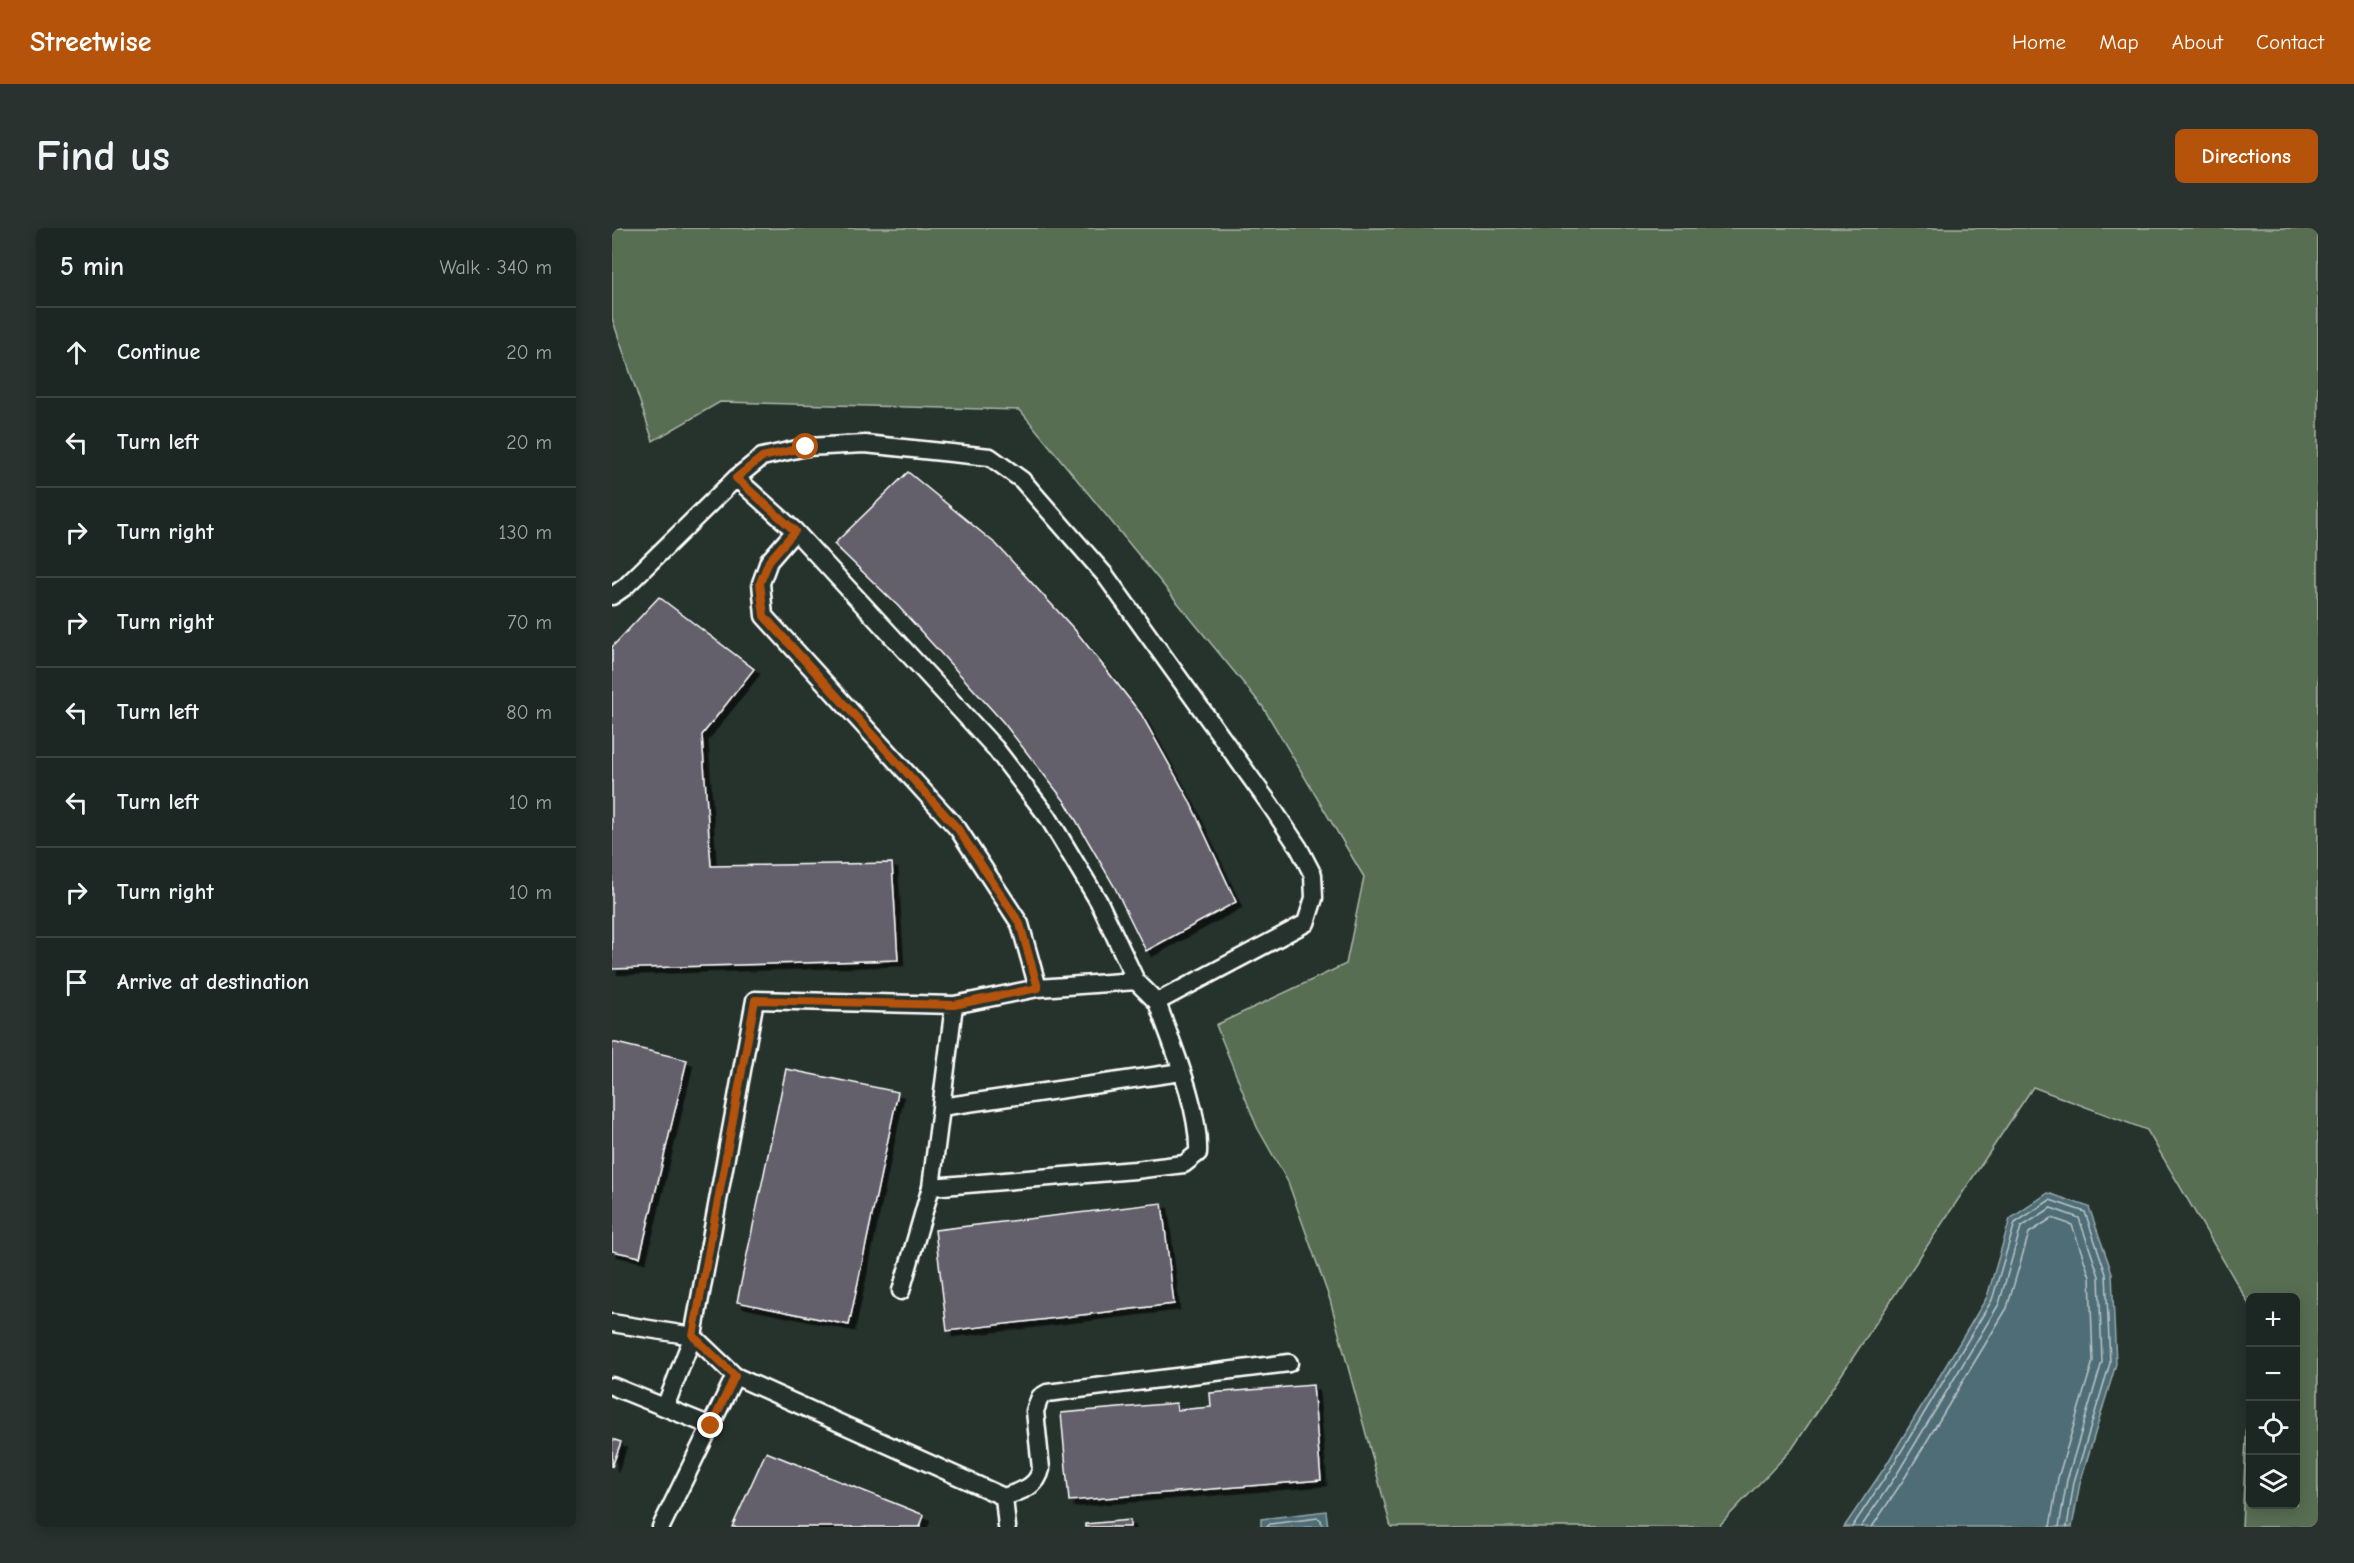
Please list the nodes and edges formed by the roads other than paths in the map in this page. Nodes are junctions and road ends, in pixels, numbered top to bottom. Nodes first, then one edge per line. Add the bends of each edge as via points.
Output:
1 (736, 478) junction
2 (795, 531) junction
3 (612, 596) edge
4 (1136, 981) junction
5 (1038, 988) junction
6 (1157, 1002) junction
7 (954, 1005) junction
8 (1181, 1072) junction
9 (941, 1107) junction
10 (931, 1187) junction
11 (901, 1291) dead end
12 (612, 1323) edge
13 (693, 1336) junction
14 (1289, 1363) dead end
15 (735, 1376) junction
16 (612, 1386) edge
17 (665, 1407) junction
18 (711, 1426) junction
19 (1004, 1497) junction
20 (662, 1527) edge
21 (1007, 1527) edge

1 - 2 lane
1 - 3 lane
1 - 6 lane via 762,457 806,447 865,444 990,457 1022,480 1105,574 1271,806 1312,875 1314,898 1306,923
2 - 4 lane via 995,748 1048,817 1099,902
2 - 5 lane via 769,561 760,583 764,616 958,829 1020,924
4 - 5 lane
4 - 6 lane
5 - 7 lane
6 - 8 lane
7 - 9 lane
7 - 13 lane via 755,1000
8 - 9 lane
8 - 10 lane via 1199,1138 1198,1152 1184,1164
9 - 10 lane
10 - 11 lane
12 - 13 lane
13 - 15 lane
13 - 17 lane
14 - 19 lane via 1047,1393 1040,1397 1035,1411 1039,1476 1030,1487
15 - 18 lane
15 - 19 lane
16 - 17 lane
17 - 18 lane
18 - 20 lane
19 - 21 lane

